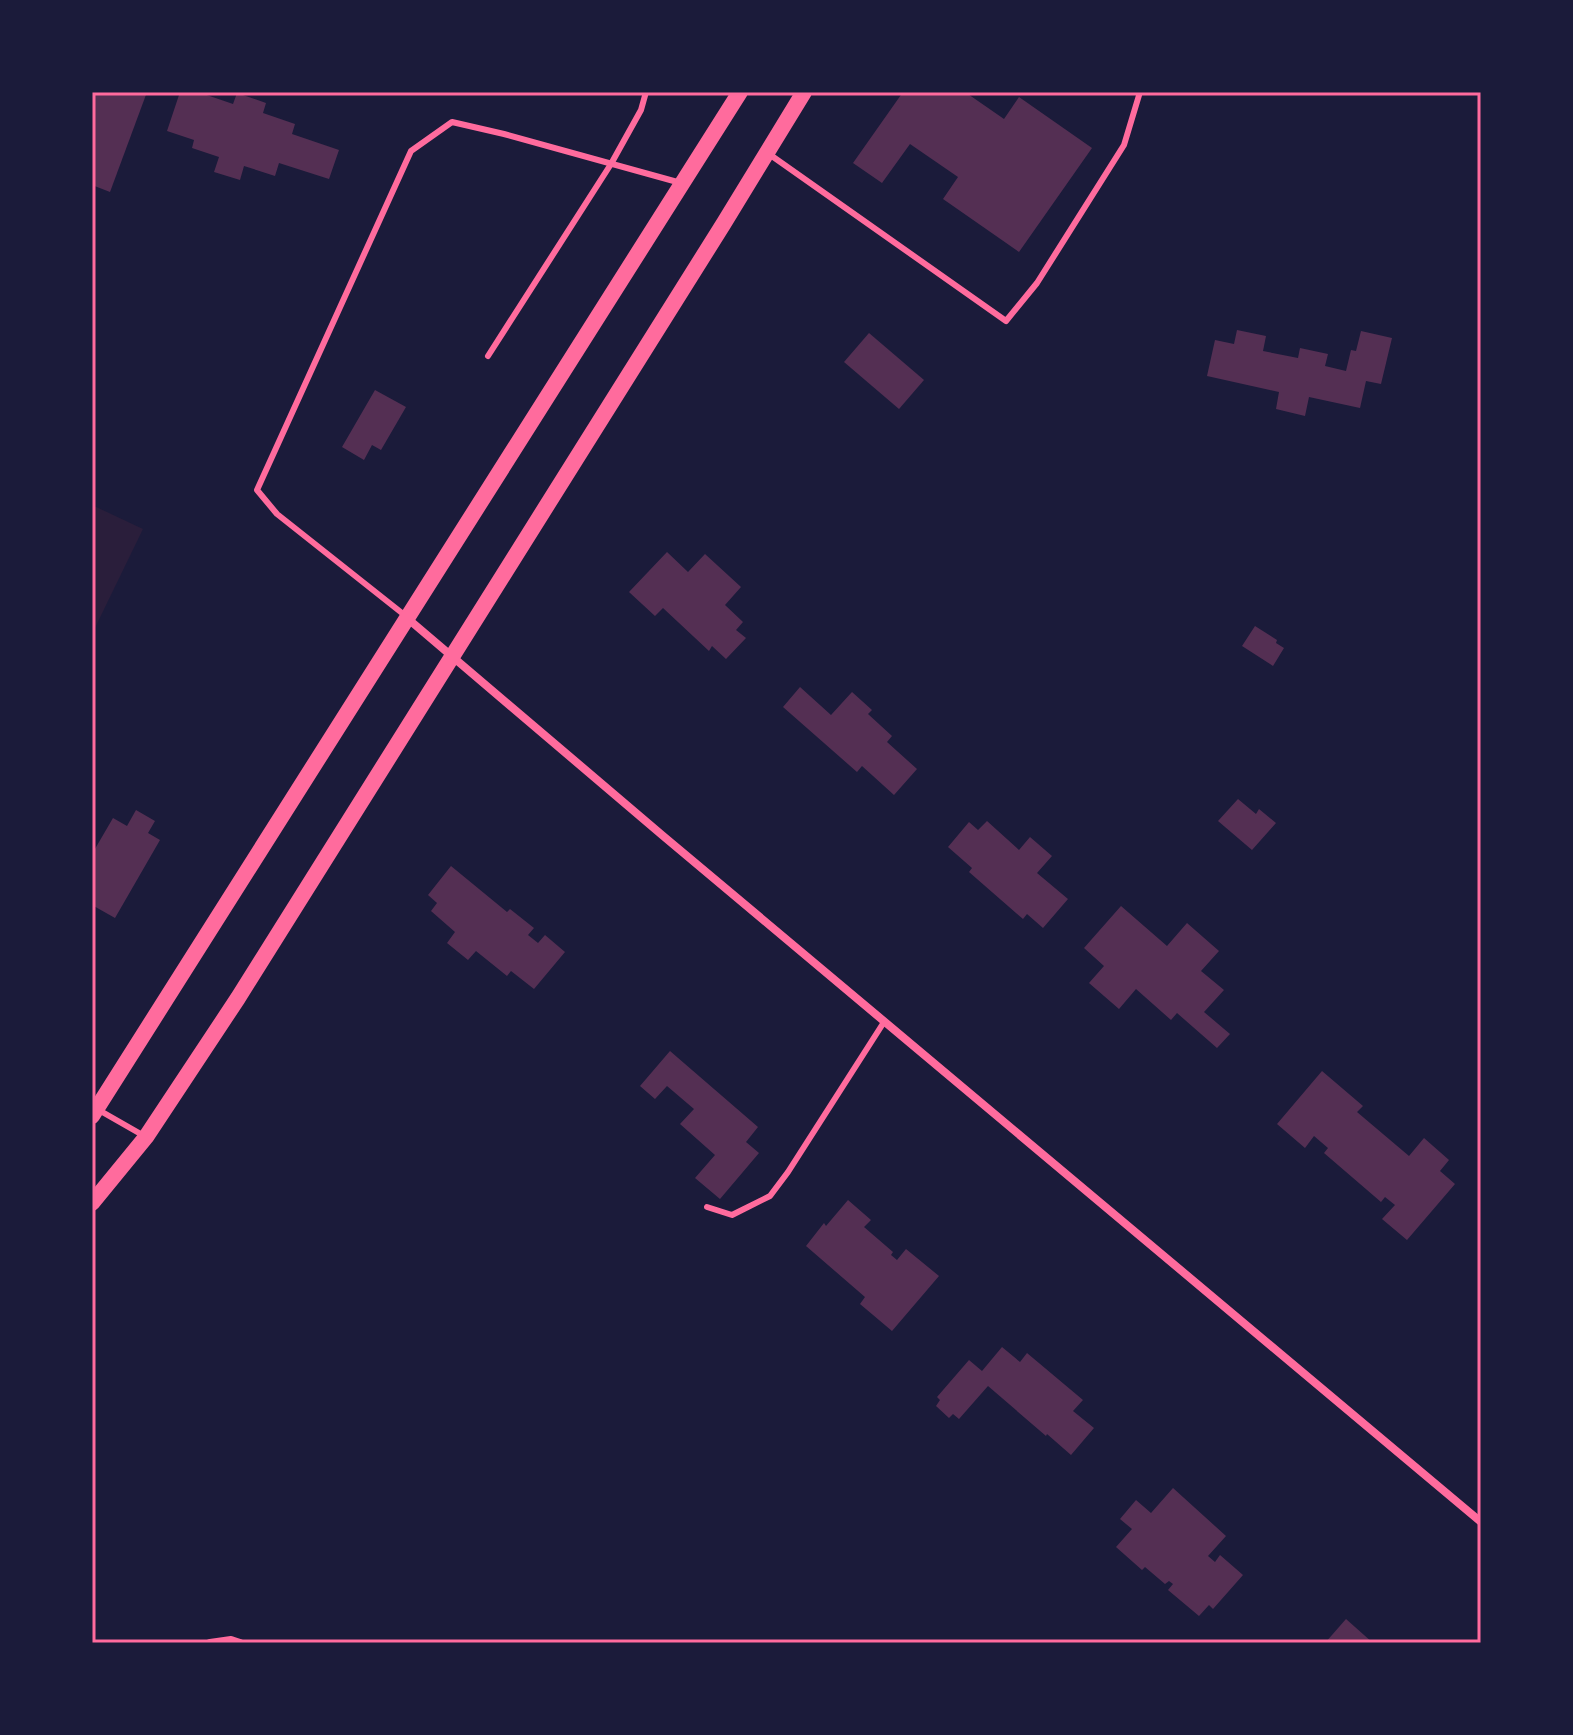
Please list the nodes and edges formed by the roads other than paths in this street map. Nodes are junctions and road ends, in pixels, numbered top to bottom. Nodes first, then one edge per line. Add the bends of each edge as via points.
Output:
1 (646, 92) edge
2 (740, 92) edge
3 (804, 92) edge
4 (1140, 92) edge
5 (767, 153) junction
6 (611, 164) junction
7 (681, 183) junction
8 (488, 356) dead end
9 (407, 617) junction
10 (452, 657) junction
11 (884, 1022) junction
12 (94, 1112) edge
13 (146, 1137) junction
14 (92, 1203) edge
15 (707, 1207) dead end
16 (1481, 1522) edge
17 (210, 1643) edge
18 (240, 1643) edge

1 - 6 lane
2 - 7 main road
3 - 5 main road
4 - 5 lane via 1124,145 1037,283 1006,321
5 - 10 main road
6 - 7 lane
6 - 8 lane
6 - 9 lane via 452,122 411,151 257,490 277,514
7 - 9 main road
9 - 10 street
9 - 12 main road
10 - 11 street
10 - 13 main road
11 - 15 lane via 770,1196 732,1215
11 - 16 street
12 - 13 lane
13 - 14 main road
17 - 18 street

